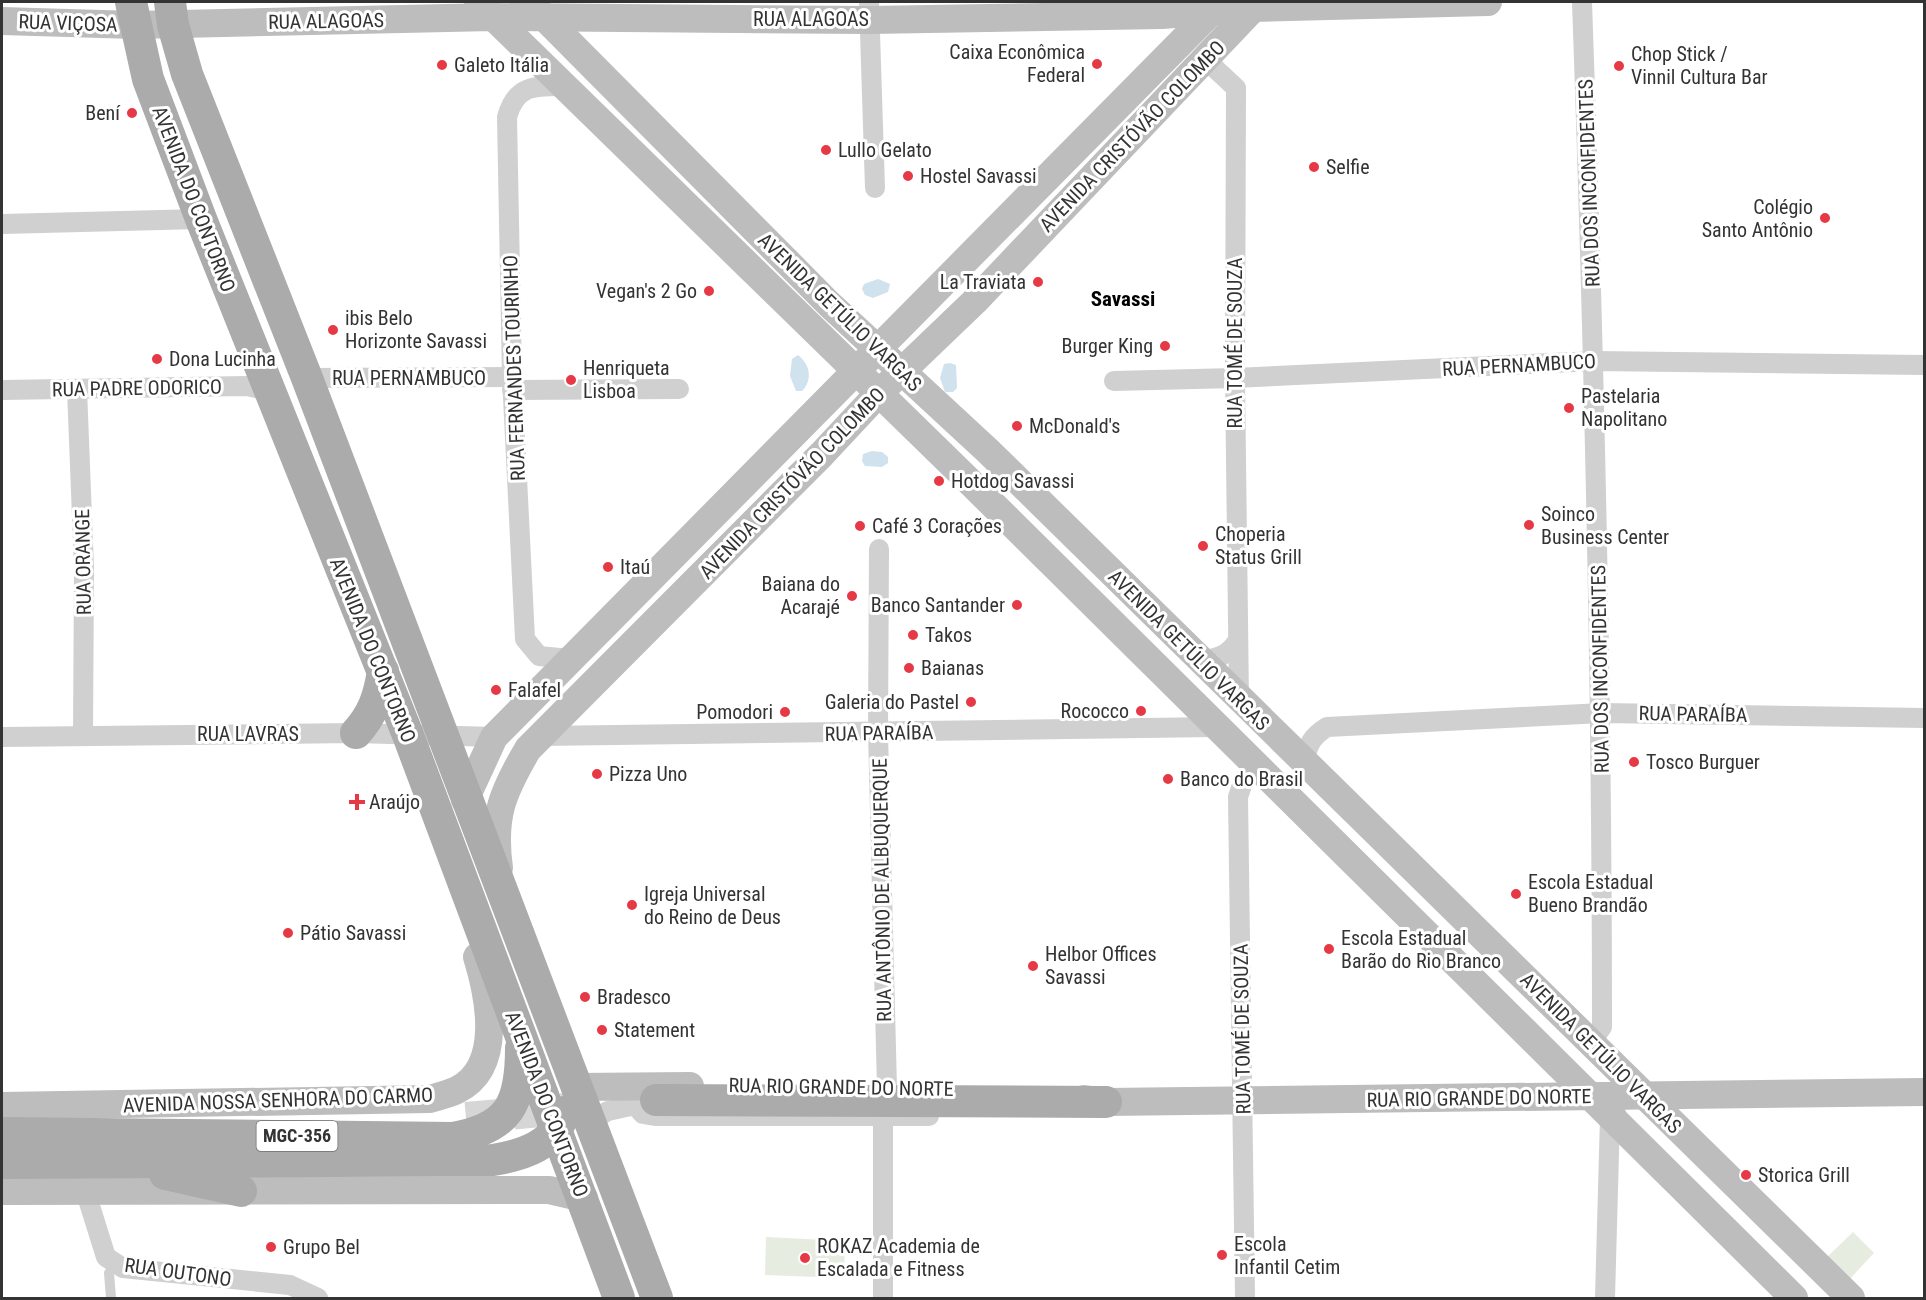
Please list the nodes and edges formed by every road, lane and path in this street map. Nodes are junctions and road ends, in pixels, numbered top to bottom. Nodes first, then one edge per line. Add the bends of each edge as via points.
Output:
1 (1488, 2) edge
2 (1582, 2) edge
3 (1255, 5) edge
4 (494, 7) edge
5 (1215, 7) edge
6 (869, 11) edge
7 (133, 13) edge
8 (172, 13) edge
9 (1162, 15) junction
10 (544, 16) edge
11 (600, 18) junction
12 (2, 21) edge
13 (581, 52) junction
14 (1172, 52) junction
15 (534, 56) junction
16 (1206, 60) junction
17 (564, 86) junction
18 (875, 188) dead end
19 (201, 219) junction
20 (2, 224) edge
21 (876, 351) junction
22 (1595, 361) junction
23 (1924, 365) edge
24 (855, 371) junction
25 (900, 373) junction
26 (307, 378) junction
27 (1235, 378) junction
28 (1114, 381) dead end
29 (512, 383) junction
30 (77, 389) junction
31 (679, 389) dead end
32 (2, 390) edge
33 (878, 394) junction
34 (270, 395) junction
35 (879, 549) dead end
36 (1238, 640) junction
37 (570, 659) junction
38 (1200, 661) junction
39 (383, 671) junction
40 (1239, 700) junction
41 (1602, 713) junction
42 (1924, 718) edge
43 (1216, 727) junction
44 (356, 733) junction
45 (879, 733) junction
46 (83, 735) junction
47 (408, 735) junction
48 (444, 736) junction
49 (541, 736) junction
50 (2, 737) edge
51 (494, 737) junction
52 (1304, 762) junction
53 (1259, 769) junction
54 (465, 800) junction
55 (457, 865) junction
56 (502, 894) junction
57 (1585, 1037) junction
58 (520, 1038) junction
59 (1562, 1070) junction
60 (571, 1076) junction
61 (886, 1088) junction
62 (1924, 1092) edge
63 (1645, 1096) junction
64 (645, 1097) junction
65 (1589, 1097) junction
66 (1546, 1098) junction
67 (1244, 1101) junction
68 (1106, 1102) junction
69 (10, 1106) edge
70 (1610, 1117) junction
71 (466, 1118) tunnel mouth
72 (883, 1118) junction
73 (101, 1122) junction
74 (588, 1122) junction
75 (557, 1132) junction
76 (2, 1133) edge
77 (109, 1162) junction
78 (2, 1163) edge
79 (85, 1190) junction
80 (2, 1191) edge
81 (241, 1191) junction
82 (584, 1198) junction
83 (108, 1265) junction
84 (111, 1299) edge
85 (318, 1299) edge
86 (619, 1299) edge
87 (657, 1299) edge
88 (883, 1299) edge
89 (1245, 1299) edge
90 (1605, 1299) edge
91 (1794, 1299) edge
92 (1851, 1299) edge

1 - 3 main road, RUA ALAGOAS
2 - 22 street, RUA DOS INCONFIDENTES
3 - 5 main road, RUA ALAGOAS
3 - 16 main road, AVENIDA CRISTÓVÃO COLOMBO
4 - 8 main road, RUA ALAGOAS
4 - 10 main road, RUA ALAGOAS
4 - 15 main road, AVENIDA GETÚLIO VARGAS
5 - 9 main road, RUA ALAGOAS
5 - 14 main road, AVENIDA CRISTÓVÃO COLOMBO
6 - 9 main road, RUA ALAGOAS
6 - 11 main road, RUA ALAGOAS
6 - 18 street
7 - 8 main road, RUA ALAGOAS
7 - 12 main road, RUA VIÇOSA
7 - 19 main road, AVENIDA DO CONTORNO via 148,79
8 - 26 main road, AVENIDA DO CONTORNO via 187,74
9 - 14 main road via 1173,37
10 - 11 main road, RUA ALAGOAS
10 - 13 main road, AVENIDA GETÚLIO VARGAS
10 - 15 main road via 543,40
11 - 13 main road
13 - 21 main road, AVENIDA GETÚLIO VARGAS
14 - 21 main road, AVENIDA CRISTÓVÃO COLOMBO
15 - 17 main road, AVENIDA GETÚLIO VARGAS
16 - 25 main road, AVENIDA CRISTÓVÃO COLOMBO via 974,302
16 - 27 street, RUA TOMÉ DE SOUZA via 1236,88
17 - 24 main road, AVENIDA GETÚLIO VARGAS
17 - 29 street, RUA FERNANDES TOURINHO via 539,86 518,93 507,117
19 - 20 street
19 - 34 main road, AVENIDA DO CONTORNO
21 - 24 main road, AVENIDA CRISTÓVÃO COLOMBO
21 - 25 main road, AVENIDA GETÚLIO VARGAS
22 - 23 street, RUA PERNAMBUCO
22 - 27 street, RUA PERNAMBUCO
22 - 41 street, RUA DOS INCONFIDENTES
24 - 33 main road, AVENIDA GETÚLIO VARGAS
24 - 37 main road, AVENIDA CRISTÓVÃO COLOMBO
25 - 33 main road, AVENIDA CRISTÓVÃO COLOMBO
25 - 38 main road, AVENIDA GETÚLIO VARGAS via 988,451
26 - 29 street, RUA PERNAMBUCO
26 - 48 main road, AVENIDA DO CONTORNO
27 - 28 street, RUA PERNAMBUCO
27 - 36 street, RUA TOMÉ DE SOUZA
29 - 31 street, RUA PERNAMBUCO
29 - 37 street, RUA FERNANDES TOURINHO via 525,639 538,656
30 - 32 street, RUA PADRE ODORICO
30 - 34 street, RUA PADRE ODORICO via 247,386
30 - 46 street, RUA ORANGE via 84,568
33 - 43 main road, AVENIDA GETÚLIO VARGAS
33 - 49 main road, AVENIDA CRISTÓVÃO COLOMBO
34 - 39 main road, AVENIDA DO CONTORNO
35 - 45 street, RUA ANTÔNIO DE ALBUQUERQUE
36 - 38 street via 1232,651
36 - 40 street, RUA TOMÉ DE SOUZA
37 - 51 main road, AVENIDA CRISTÓVÃO COLOMBO
38 - 40 main road, AVENIDA GETÚLIO VARGAS
39 - 44 main road via 370,717
39 - 47 main road, AVENIDA DO CONTORNO
40 - 52 main road, AVENIDA GETÚLIO VARGAS
41 - 42 street, RUA PARAÍBA
41 - 52 street, RUA PARAÍBA via 1327,727 1309,744
41 - 57 street, RUA DOS INCONFIDENTES via 1602,1027 1597,1034
43 - 45 street, RUA PARAÍBA
43 - 53 main road, AVENIDA GETÚLIO VARGAS
44 - 46 street, RUA LAVRAS
44 - 47 street, RUA LAVRAS
45 - 49 street, RUA PARAÍBA
45 - 61 street, RUA ANTÔNIO DE ALBUQUERQUE
46 - 50 street, RUA LAVRAS
47 - 48 street, RUA LAVRAS
47 - 55 main road, AVENIDA DO CONTORNO
48 - 51 street, RUA LAVRAS
48 - 54 main road, AVENIDA DO CONTORNO
49 - 56 main road, AVENIDA CRISTÓVÃO COLOMBO via 510,779 500,810 495,837
51 - 54 main road, AVENIDA CRISTÓVÃO COLOMBO
52 - 57 main road, AVENIDA GETÚLIO VARGAS
53 - 59 main road, AVENIDA GETÚLIO VARGAS
53 - 67 street, RUA TOMÉ DE SOUZA via 1244,779 1238,797
54 - 55 main road via 456,827
54 - 56 main road, AVENIDA DO CONTORNO
55 - 58 main road, AVENIDA DO CONTORNO
55 - 69 main road, AVENIDA NOSSA SENHORA DO CARMO / MGC-356 via 460,905 488,993 490,1025 485,1054 475,1076 458,1090 430,1099
56 - 60 main road, AVENIDA DO CONTORNO
57 - 63 main road, AVENIDA GETÚLIO VARGAS
58 - 75 main road, AVENIDA DO CONTORNO
58 - 76 main road, AVENIDA NOSSA SENHORA DO CARMO / MGC-356 via 521,1079 512,1105 496,1124 479,1133 453,1138
59 - 65 main road, AVENIDA GETÚLIO VARGAS
59 - 66 main road via 1562,1087
60 - 64 main road, RUA RIO GRANDE DO NORTE
60 - 74 main road, AVENIDA DO CONTORNO
60 - 75 main road
61 - 64 main road, RUA RIO GRANDE DO NORTE
61 - 68 main road, RUA RIO GRANDE DO NORTE via 1029,1089
62 - 63 main road, RUA RIO GRANDE DO NORTE
63 - 65 main road, RUA RIO GRANDE DO NORTE
63 - 70 street
63 - 92 main road, AVENIDA GETÚLIO VARGAS
64 - 68 main road
64 - 72 street, RUA RIO GRANDE DO NORTE via 644,1114 656,1116
64 - 74 street, RUA RIO GRANDE DO NORTE
65 - 66 main road, RUA RIO GRANDE DO NORTE
65 - 70 main road, AVENIDA GETÚLIO VARGAS
66 - 67 main road, RUA RIO GRANDE DO NORTE
67 - 68 main road, RUA RIO GRANDE DO NORTE
67 - 89 street, RUA TOMÉ DE SOUZA
68 - 72 street, RUA RIO GRANDE DO NORTE via 1030,1111
69 - 73 main road
70 - 90 street
70 - 91 main road, AVENIDA GETÚLIO VARGAS
71 - 73 main road
72 - 88 street
73 - 76 main road
74 - 87 main road, AVENIDA DO CONTORNO
75 - 77 main road, MGC-356 via 533,1149 493,1161
75 - 82 main road, AVENIDA DO CONTORNO
77 - 78 main road, MGC-356
77 - 81 main road
79 - 80 main road
79 - 81 main road
79 - 83 street, RUA OUTONO
81 - 82 main road via 549,1190
82 - 86 main road, AVENIDA DO CONTORNO
83 - 84 lane
83 - 85 street, RUA OUTONO via 290,1285

